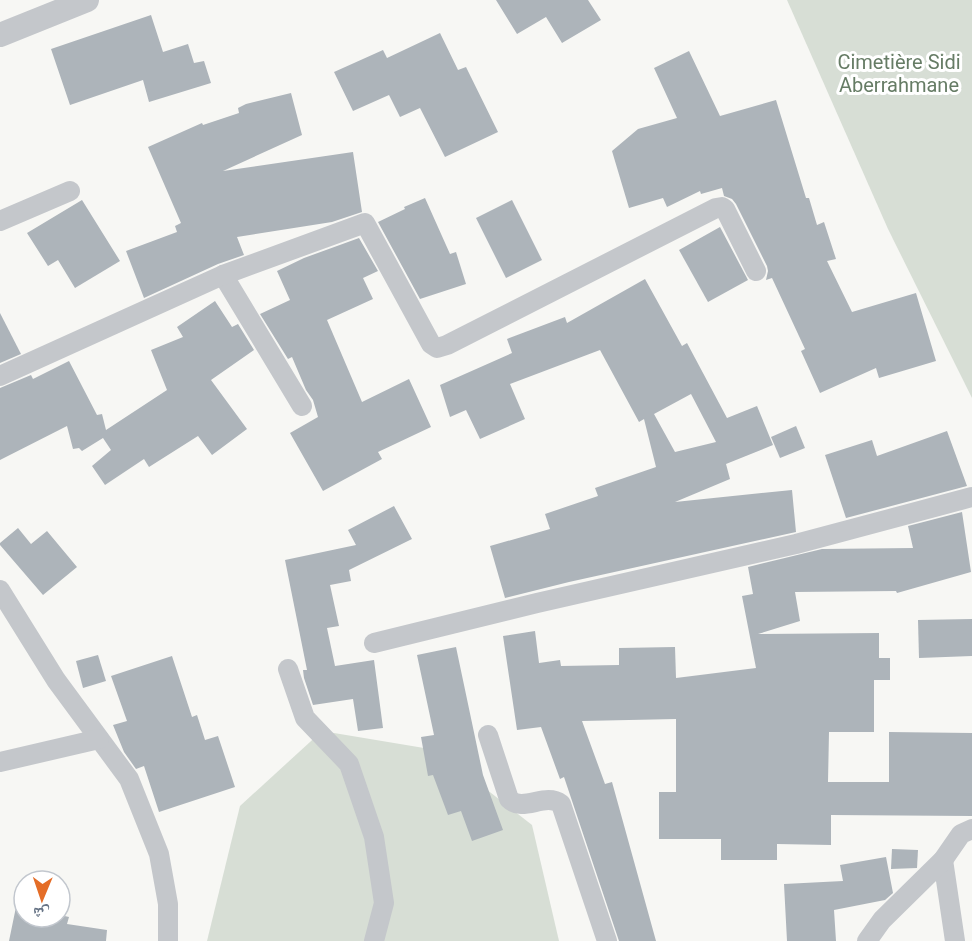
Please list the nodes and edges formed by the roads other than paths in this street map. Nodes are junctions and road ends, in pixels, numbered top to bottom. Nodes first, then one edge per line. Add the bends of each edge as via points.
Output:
1 (87, 0) edge
2 (0, 35) edge
3 (70, 191) dead end
4 (0, 221) edge
5 (756, 271) dead end
6 (223, 275) junction
7 (0, 376) edge
8 (302, 406) dead end
9 (972, 497) edge
10 (0, 590) edge
11 (374, 643) dead end
12 (288, 669) dead end
13 (488, 735) dead end
14 (99, 739) junction
15 (0, 762) edge
16 (972, 829) edge
17 (943, 860) junction
18 (168, 941) edge
19 (374, 941) edge
20 (607, 941) edge
21 (867, 941) edge
22 (955, 941) edge

1 - 2 street
3 - 4 street
5 - 6 street via 725,210 716,208 437,348 430,344 365,223
6 - 7 street
6 - 8 street
9 - 11 street via 796,544
10 - 14 street via 56,680
12 - 19 street via 305,718 350,764 374,837 384,903
13 - 20 street via 513,803 556,800 561,804
14 - 15 street
14 - 18 street via 129,779 159,854 168,904
16 - 17 street via 961,834
17 - 21 street via 882,920
17 - 22 street

